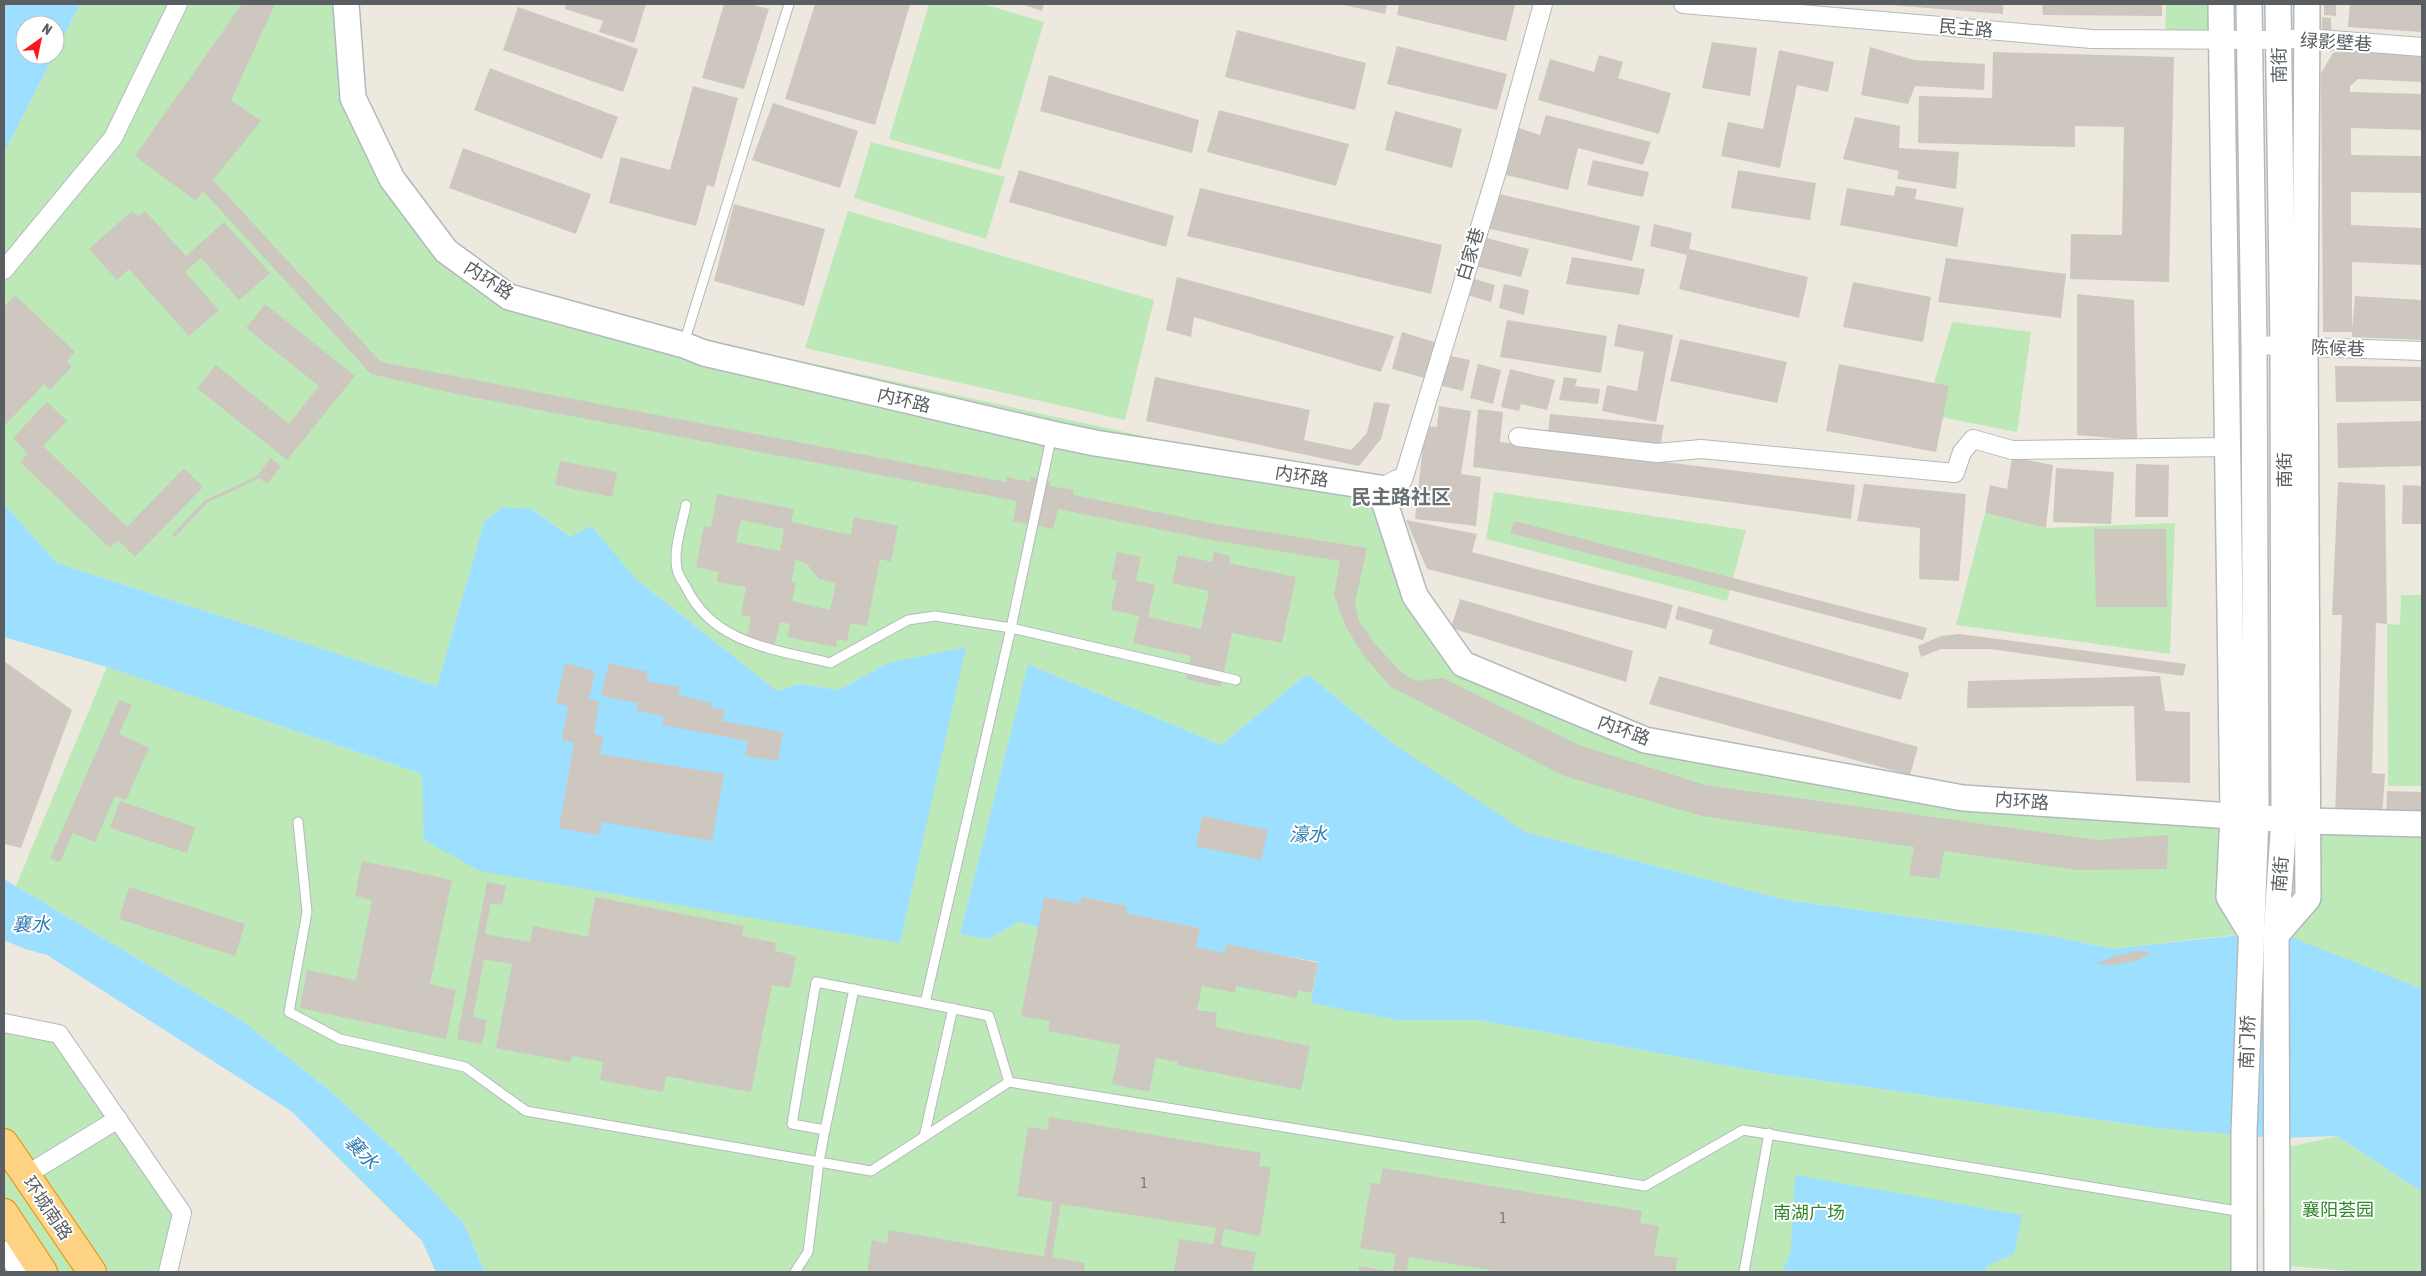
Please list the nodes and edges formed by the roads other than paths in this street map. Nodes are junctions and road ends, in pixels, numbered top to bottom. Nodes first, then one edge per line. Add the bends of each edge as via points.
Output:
1 (178, 4) edge
2 (346, 4) edge
3 (789, 4) edge
4 (1543, 4) edge
5 (1683, 4) edge
6 (2222, 4) edge
7 (2249, 4) edge
8 (2278, 4) edge
9 (2307, 4) edge
10 (2307, 38) junction
11 (2249, 39) junction
12 (2222, 40) junction
13 (2278, 40) junction
14 (2422, 47) edge
15 (4, 270) edge
16 (684, 345) junction
17 (2254, 345) junction
18 (2294, 346) junction
19 (2422, 352) edge
20 (1052, 434) junction
21 (1518, 437) dead end
22 (2228, 447) junction
23 (1380, 488) junction
24 (686, 505) dead end
25 (1011, 628) junction
26 (1236, 680) dead end
27 (2244, 816) junction
28 (2296, 819) junction
29 (298, 822) dead end
30 (2422, 824) edge
31 (2251, 933) joint
32 (854, 989) junction
33 (925, 1003) junction
34 (952, 1008) junction
35 (4, 1023) edge
36 (1009, 1082) junction
37 (118, 1119) junction
38 (825, 1130) junction
39 (1770, 1133) junction
40 (924, 1136) junction
41 (4, 1143) edge
42 (819, 1162) junction
43 (26, 1175) junction
44 (2244, 1212) junction
45 (4, 1213) edge
46 (4, 1250) edge
47 (18, 1272) edge
48 (43, 1272) edge
49 (92, 1272) edge
50 (168, 1272) edge
51 (795, 1272) edge
52 (1744, 1272) edge
53 (2244, 1272) edge
54 (2277, 1272) edge

1 - 15 street via 113,138
2 - 16 street, 内环路 via 353,98 392,179 446,251 509,297
3 - 16 lane
4 - 23 street, 白家巷 via 1497,170 1403,480 1397,479
5 - 12 street, 民主路 via 2092,39
6 - 12 street
7 - 11 street, 南街
8 - 13 street, 南街
9 - 10 street
10 - 13 street, 绿影壁巷
10 - 14 street, 绿影壁巷
10 - 18 street
11 - 12 street, 民主路
11 - 13 street, 绿影壁巷
11 - 17 street, 南街
12 - 22 street
13 - 18 street, 南街
16 - 20 street, 内环路 via 704,353
17 - 18 street, 陈候巷
17 - 27 street, 南街
18 - 19 street, 陈候巷
18 - 28 street
20 - 23 street, 内环路
20 - 25 lane
21 - 22 street via 1657,453 1701,449 1955,473 1962,452 1973,438 2012,450
22 - 27 street
23 - 27 street, 内环路 via 1415,596 1463,664 1645,740 1964,798
24 - 25 lane via 677,550 677,570 692,598 712,622 739,640 830,663 908,620 935,616
25 - 26 lane
25 - 33 lane
27 - 28 street, 内环路
27 - 31 street, 南街
28 - 30 street, 内环路
28 - 54 street, 南门桥 via 2308,898 2276,935
29 - 42 lane via 307,912 289,1012 340,1039 465,1067 526,1111
31 - 44 street, 南门桥 via 2243,1152
32 - 33 lane
32 - 38 lane
32 - 38 lane via 816,982 792,1124
33 - 34 lane
34 - 36 lane via 989,1016
34 - 40 lane
35 - 37 street via 59,1034
36 - 39 lane via 1646,1186 1743,1130
36 - 40 lane
37 - 43 street
37 - 50 street via 182,1213
38 - 42 lane
39 - 44 lane
39 - 52 lane
40 - 42 lane via 872,1171
41 - 43 highway, 环城南路
42 - 51 lane via 808,1252
43 - 49 highway, 环城南路
44 - 53 street
45 - 48 highway
46 - 47 street

